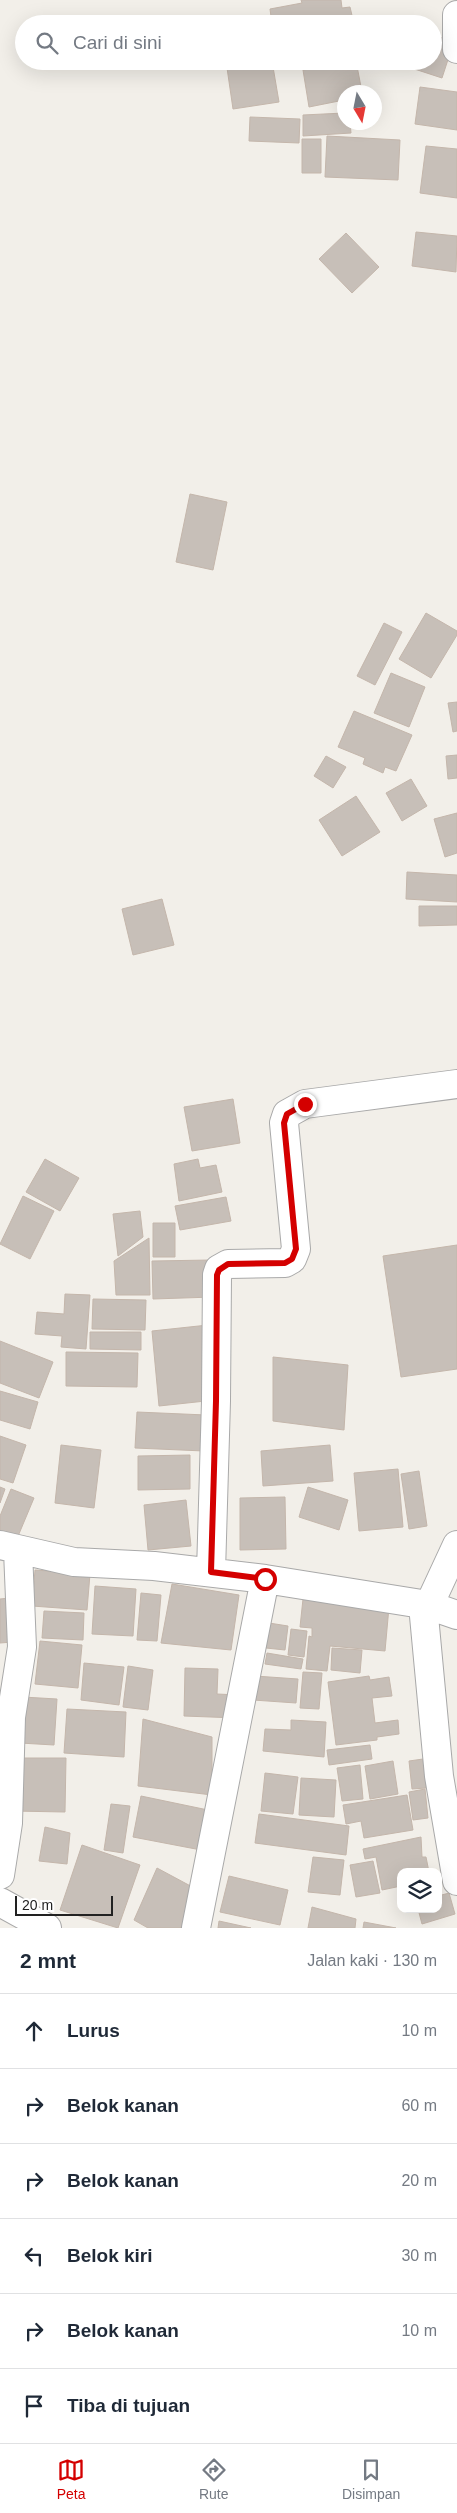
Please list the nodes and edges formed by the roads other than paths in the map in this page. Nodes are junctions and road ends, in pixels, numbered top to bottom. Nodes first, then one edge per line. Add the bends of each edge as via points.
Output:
1 (457, 15) edge
2 (457, 49) edge
3 (457, 1084) edge
4 (457, 1545) edge
5 (9, 1548) edge
6 (211, 1572) junction
7 (265, 1579) junction
8 (428, 1605) junction
9 (457, 1615) edge
10 (0, 1875) edge
11 (457, 1881) edge
12 (0, 1902) edge
13 (47, 1928) edge
14 (196, 1928) edge

1 - 2 street
3 - 6 street via 305,1104 287,1114 284,1123 296,1249 292,1259 285,1263 228,1264 217,1275
4 - 8 street
5 - 6 street via 74,1562
5 - 10 street via 22,1647 11,1717 8,1824
6 - 7 street
7 - 8 street
7 - 14 street
8 - 9 street
8 - 11 street via 424,1616 430,1695 439,1776
12 - 13 street

